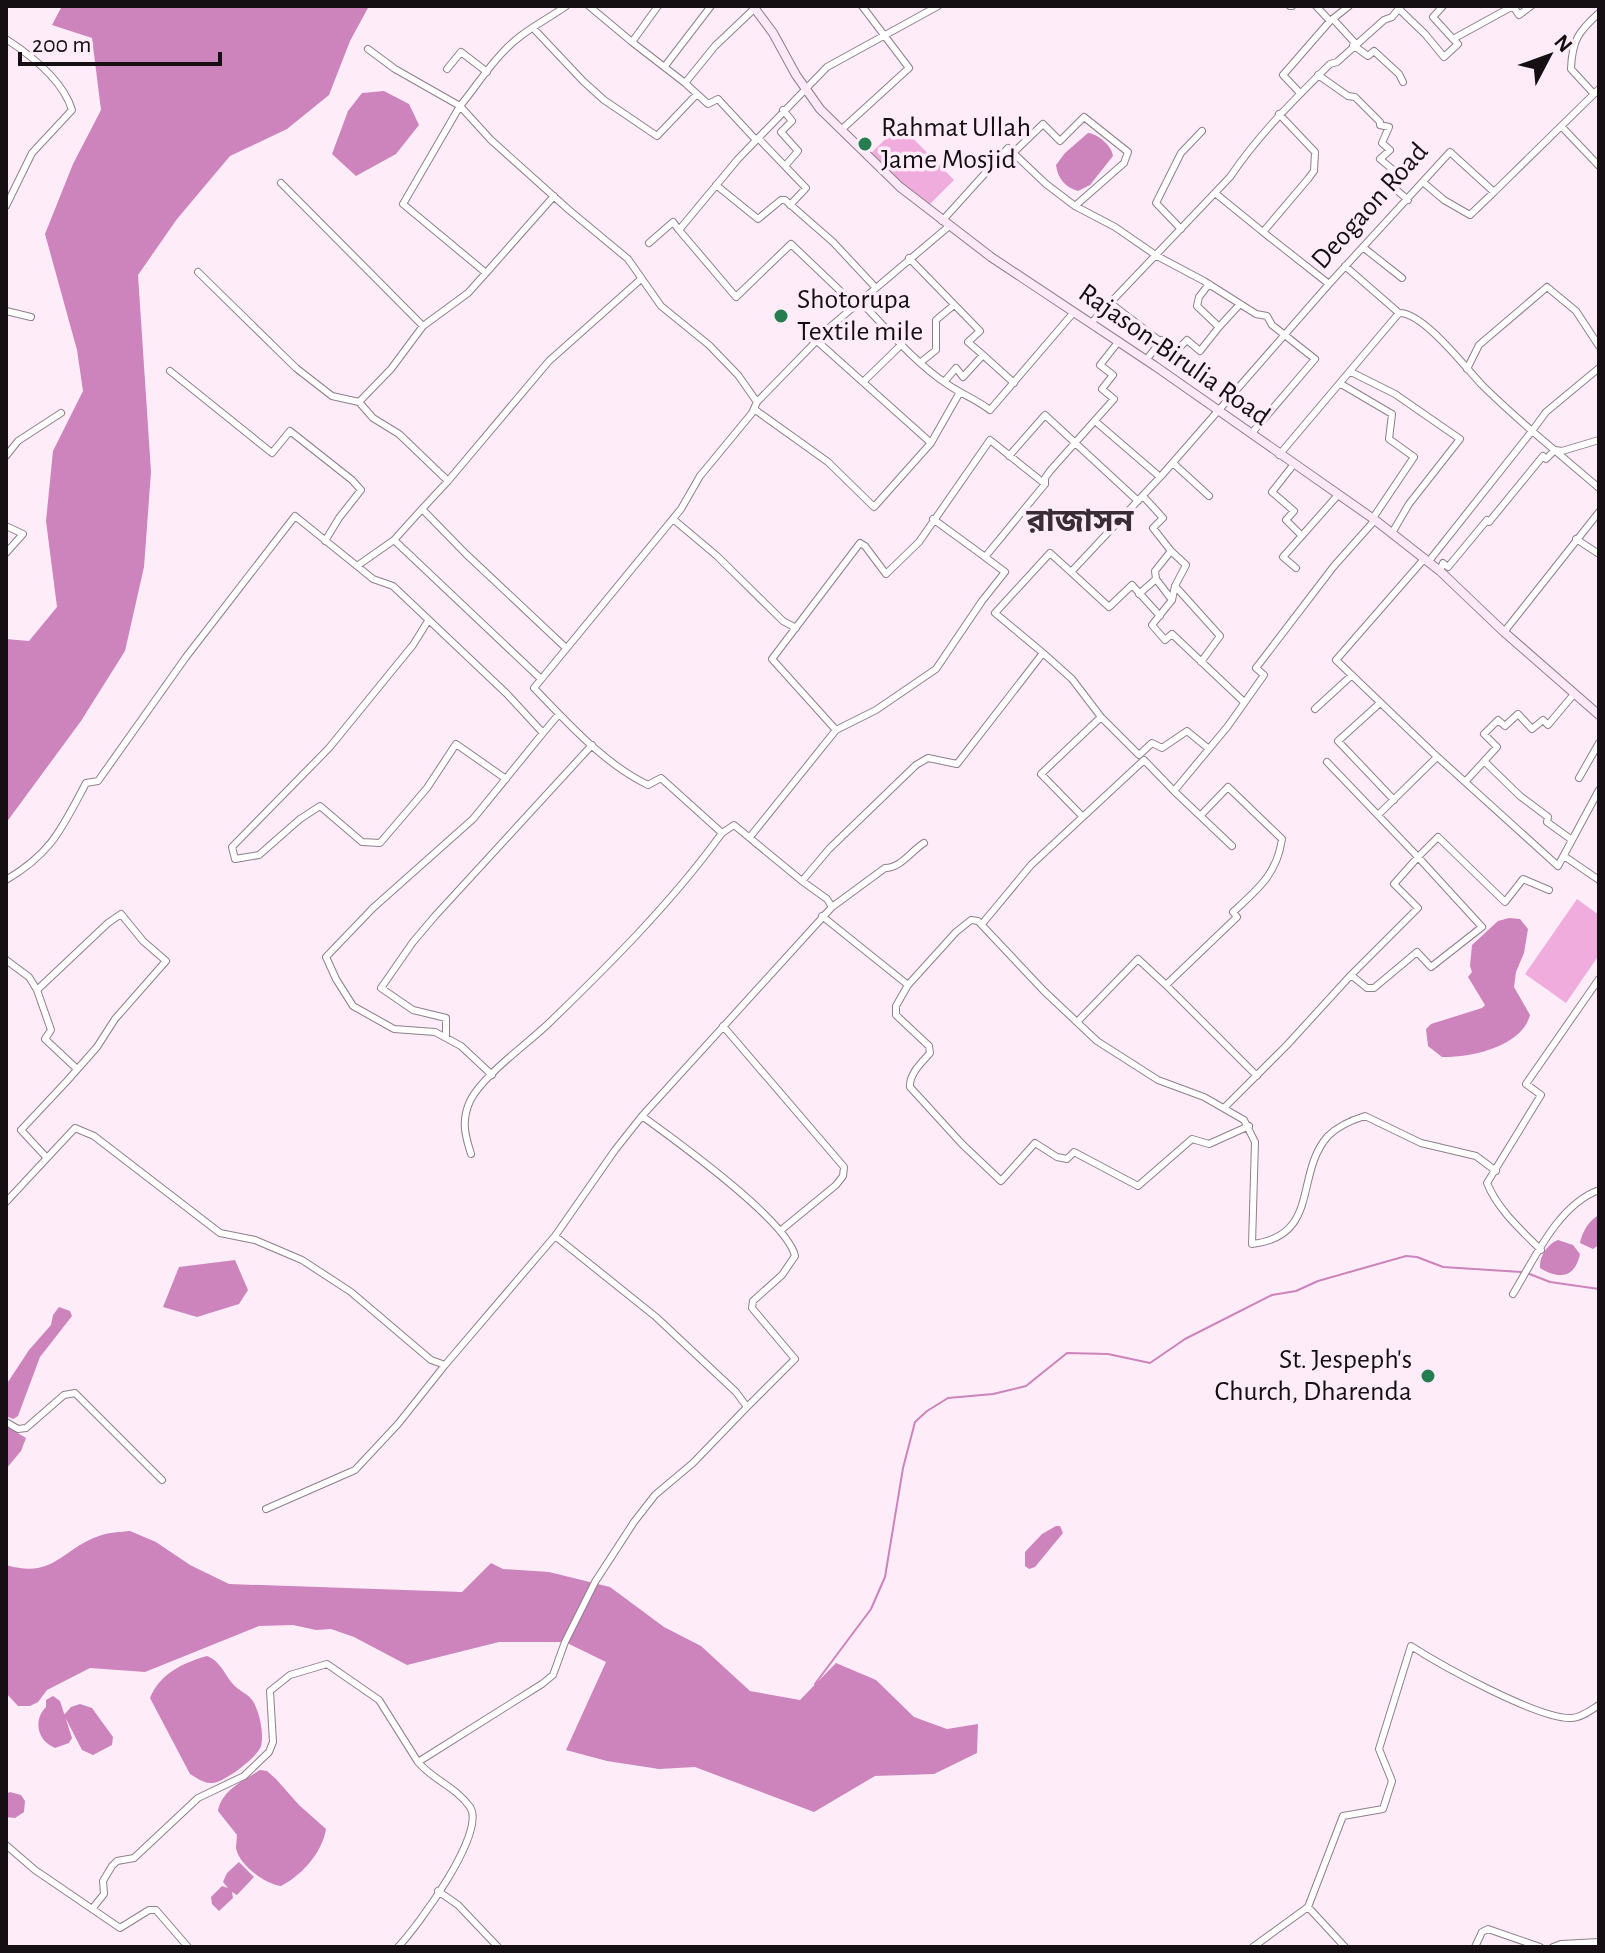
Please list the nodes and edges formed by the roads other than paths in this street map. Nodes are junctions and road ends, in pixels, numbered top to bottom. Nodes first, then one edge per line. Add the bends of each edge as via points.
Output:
1 (566, 6) edge
2 (589, 6) edge
3 (658, 6) edge
4 (711, 6) edge
5 (862, 6) edge
6 (938, 6) edge
7 (1316, 6) edge
8 (1349, 6) edge
9 (1443, 6) edge
10 (1531, 6) edge
11 (754, 7) edge
12 (1400, 8) edge
13 (1599, 13) edge
14 (1332, 20) junction
15 (534, 29) junction
16 (883, 36) junction
17 (6, 39) edge
18 (1453, 39) junction
19 (632, 42) junction
20 (1354, 44) junction
21 (368, 49) dead end
22 (665, 66) junction
23 (447, 69) dead end
24 (487, 72) junction
25 (1318, 75) junction
26 (1403, 82) dead end
27 (685, 83) junction
28 (805, 87) junction
29 (1597, 91) edge
30 (1300, 93) junction
31 (697, 94) junction
32 (460, 106) junction
33 (783, 110) junction
34 (1279, 114) junction
35 (1562, 127) junction
36 (841, 130) junction
37 (1202, 131) dead end
38 (757, 139) junction
39 (1013, 153) junction
40 (785, 166) junction
41 (1599, 166) edge
42 (281, 183) dead end
43 (1424, 183) junction
44 (716, 185) junction
45 (1494, 192) junction
46 (1215, 193) junction
47 (554, 196) junction
48 (1408, 200) junction
49 (790, 205) junction
50 (6, 206) edge
51 (1075, 206) junction
52 (945, 224) junction
53 (1181, 229) junction
54 (679, 230) junction
55 (1263, 232) junction
56 (649, 243) dead end
57 (1364, 248) junction
58 (1157, 256) junction
59 (909, 258) junction
60 (1345, 266) junction
61 (198, 272) dead end
62 (486, 273) junction
63 (1402, 278) dead end
64 (641, 279) junction
65 (1209, 284) junction
66 (1329, 284) junction
67 (875, 287) junction
68 (857, 303) junction
69 (1110, 303) junction
70 (1240, 304) junction
71 (954, 305) junction
72 (6, 311) edge
73 (1074, 312) junction
74 (1399, 313) junction
75 (31, 317) dead end
76 (1091, 323) junction
77 (423, 326) junction
78 (1219, 327) junction
79 (1285, 334) junction
80 (817, 341) junction
81 (1119, 341) junction
82 (1161, 342) junction
83 (902, 344) junction
84 (1599, 346) edge
85 (983, 355) junction
86 (1146, 360) junction
87 (921, 362) junction
88 (1599, 368) edge
89 (1467, 369) junction
90 (170, 371) dead end
91 (1351, 372) junction
92 (863, 382) junction
93 (944, 382) junction
94 (1014, 383) junction
95 (1341, 384) junction
96 (960, 392) junction
97 (359, 402) junction
98 (755, 406) junction
99 (1219, 411) junction
100 (61, 413) dead end
101 (1095, 421) junction
102 (1532, 431) junction
103 (1251, 434) junction
104 (1599, 440) edge
105 (1077, 441) junction
106 (931, 443) junction
107 (1555, 450) junction
108 (1279, 455) junction
109 (6, 456) edge
110 (1009, 456) junction
111 (1173, 463) junction
112 (1294, 464) junction
113 (1160, 477) junction
114 (448, 481) junction
115 (1045, 484) junction
116 (1599, 488) edge
117 (1338, 495) junction
118 (1209, 496) dead end
119 (1141, 499) junction
120 (422, 509) junction
121 (1599, 512) edge
122 (673, 519) junction
123 (933, 519) junction
124 (1374, 519) junction
125 (6, 526) edge
126 (1392, 533) junction
127 (1302, 536) junction
128 (1576, 539) junction
129 (394, 540) junction
130 (325, 541) junction
131 (1171, 551) junction
132 (6, 553) edge
133 (1599, 554) edge
134 (985, 557) junction
135 (1427, 560) junction
136 (357, 566) junction
137 (1296, 568) dead end
138 (1440, 571) junction
139 (1071, 572) junction
140 (1156, 579) junction
141 (1175, 586) junction
142 (1139, 594) junction
143 (1172, 600) junction
144 (982, 601) junction
145 (995, 613) junction
146 (1160, 616) junction
147 (428, 621) junction
148 (796, 628) junction
149 (1504, 632) junction
150 (566, 648) junction
151 (1043, 653) junction
152 (1201, 662) junction
153 (1352, 675) junction
154 (541, 679) junction
155 (1574, 694) junction
156 (1244, 702) junction
157 (1380, 703) junction
158 (1315, 709) dead end
159 (559, 714) junction
160 (1599, 715) edge
161 (1101, 717) junction
162 (836, 730) junction
163 (543, 733) junction
164 (1599, 743) edge
165 (592, 745) junction
166 (1209, 749) junction
167 (1591, 755) junction
168 (1437, 757) junction
169 (1141, 758) junction
170 (1599, 759) edge
171 (1484, 761) junction
172 (1327, 762) dead end
173 (1579, 778) dead end
174 (506, 779) junction
175 (1465, 782) junction
176 (1599, 790) edge
177 (1174, 791) junction
178 (1394, 800) junction
179 (1201, 815) junction
180 (1378, 815) junction
181 (1082, 816) junction
182 (722, 833) junction
183 (750, 837) junction
184 (1572, 840) junction
185 (924, 843) dead end
186 (1232, 846) dead end
187 (1564, 856) junction
188 (1418, 857) junction
189 (6, 880) edge
190 (1599, 880) edge
191 (802, 881) junction
192 (1549, 890) dead end
193 (832, 907) junction
194 (822, 916) junction
195 (982, 924) junction
196 (6, 960) edge
197 (1351, 975) junction
198 (1599, 979) edge
199 (908, 985) junction
200 (1166, 985) junction
201 (37, 990) junction
202 (1077, 1022) junction
203 (723, 1026) junction
204 (446, 1037) junction
205 (77, 1069) junction
206 (492, 1075) junction
207 (1257, 1076) junction
208 (1225, 1107) junction
209 (642, 1116) junction
210 (1249, 1126) junction
211 (471, 1154) dead end
212 (47, 1158) junction
213 (1496, 1171) junction
214 (1599, 1190) edge
215 (7, 1199) edge
216 (780, 1231) junction
217 (555, 1236) junction
218 (1541, 1250) junction
219 (1513, 1294) dead end
220 (445, 1365) junction
221 (747, 1407) junction
222 (6, 1422) edge
223 (162, 1480) dead end
224 (266, 1509) dead end
225 (1599, 1705) edge
226 (418, 1762) junction
227 (6, 1845) edge
228 (438, 1891) junction
229 (1308, 1907) junction
230 (92, 1909) junction
231 (1599, 1942) edge
232 (188, 1947) edge
233 (398, 1947) edge
234 (498, 1947) edge
235 (1253, 1947) edge
236 (1345, 1947) edge
237 (1475, 1947) edge
238 (1540, 1947) edge
239 (1553, 1947) edge

1 - 15 street
2 - 19 street
3 - 19 street
4 - 22 street
5 - 16 street
6 - 16 street
7 - 14 street
8 - 14 street
9 - 18 street via 1433,17
10 - 18 street via 1519,15 1513,6
11 - 27 street
11 - 28 street, Rajason-Birulia Road
12 - 18 street via 1444,57 1458,44
12 - 20 street
13 - 29 street via 1578,33 1571,57 1571,69
14 - 20 street
14 - 30 street via 1283,75
15 - 24 street via 503,51
15 - 31 street via 604,100 657,136
16 - 28 street via 827,67
16 - 36 street via 909,68
17 - 50 street via 67,94 72,110 32,153
19 - 22 street
20 - 25 street
20 - 26 street via 1368,56 1374,51
21 - 32 street
22 - 27 street
23 - 24 street via 461,52
24 - 32 street
25 - 30 street
25 - 48 street via 1355,97 1380,125 1389,127 1382,143 1390,150 1380,159 1392,169 1384,179
27 - 31 street
28 - 33 street
28 - 36 street, Rajason-Birulia Road
29 - 35 street
30 - 34 street
31 - 38 street via 708,104 718,99
32 - 47 street
32 - 62 street via 403,204
33 - 38 street
33 - 40 street via 792,121 781,132 798,151
34 - 46 street
34 - 55 street via 1315,152 1314,171
35 - 41 street
35 - 45 street
36 - 52 street, Rajason-Birulia Road
37 - 53 street via 1181,153 1156,203
38 - 40 street
38 - 44 street
39 - 51 street
39 - 51 street via 1043,124 1060,141 1084,117 1128,152 1124,163
39 - 52 street via 1008,148
40 - 49 street via 806,188
42 - 77 street
43 - 45 street via 1470,215
43 - 45 street, Deogaon Road via 1450,152
43 - 48 street, Deogaon Road
44 - 49 street via 758,219 781,200
44 - 54 street
46 - 53 street
46 - 55 street
47 - 62 street
47 - 64 street via 628,259
48 - 57 street, Deogaon Road
49 - 67 street
51 - 58 street
52 - 59 street
52 - 73 street, Rajason-Birulia Road
53 - 58 street
54 - 56 street via 673,222
54 - 68 street via 736,297 791,244
55 - 66 street
57 - 60 street, Deogaon Road
57 - 63 street
58 - 65 street
58 - 69 street
59 - 67 street
59 - 71 street
60 - 66 street, Deogaon Road
60 - 74 street
61 - 97 street via 296,368 332,396
62 - 77 street
64 - 98 street via 661,306 738,375
64 - 114 street via 549,361
65 - 70 street
65 - 78 street via 1197,306
66 - 79 street, Deogaon Road
67 - 68 street
68 - 80 street
68 - 83 street
69 - 76 street
69 - 82 street
70 - 78 street
70 - 79 street via 1267,316
71 - 85 street via 980,331 968,342
71 - 87 street via 936,320 936,350
72 - 75 street
73 - 76 street, Rajason-Birulia Road
73 - 94 street
74 - 89 street via 1406,312 1428,328
74 - 91 street
76 - 81 street, Rajason-Birulia Road
77 - 97 street
78 - 82 street via 1200,351 1187,340 1176,351
79 - 99 street, Deogaon Road
79 - 103 street via 1315,359
80 - 92 street
80 - 98 street
81 - 86 street, Rajason-Birulia Road
81 - 101 street via 1100,365 1113,375 1102,389 1114,399
82 - 86 street
83 - 87 street
83 - 92 street
84 - 89 street via 1576,311 1547,287 1479,345
85 - 93 street via 963,377 956,368
85 - 94 street
86 - 99 street, Rajason-Birulia Road
87 - 93 street
88 - 102 street via 1546,412
89 - 102 street
90 - 130 street via 272,453 290,431 352,480 361,490
91 - 95 street
91 - 126 street via 1395,394 1460,439
92 - 106 street
93 - 96 street
94 - 96 street via 990,410
95 - 108 street
95 - 124 street via 1392,414 1389,439 1414,457
96 - 106 street
97 - 114 street
98 - 106 street via 828,462 874,507
98 - 122 street
99 - 103 street, Rajason-Birulia Road
99 - 111 street, Deogaon Road
100 - 109 street via 18,441
101 - 105 street
101 - 113 street
102 - 107 street
102 - 135 street
103 - 108 street, Rajason-Birulia Road
104 - 107 street
105 - 110 street via 1045,415
105 - 115 street
105 - 119 street
107 - 116 street
107 - 138 street via 1546,459 1543,456
108 - 112 street, Rajason-Birulia Road
110 - 115 street
110 - 123 street via 990,440
111 - 113 street, Deogaon Road
111 - 118 street
112 - 117 street, Rajason-Birulia Road
112 - 127 street via 1272,492 1294,511 1286,520
113 - 119 street, Deogaon Road
114 - 120 street
115 - 134 street
117 - 124 street, Rajason-Birulia Road
117 - 127 street
119 - 131 street via 1163,518 1153,528
119 - 139 street, Deogaon Road
120 - 129 street
120 - 150 street
121 - 128 street
122 - 148 street
122 - 150 street
123 - 134 street
123 - 148 street via 888,573 860,543
124 - 126 street, Rajason-Birulia Road
124 - 156 street via 1256,668 1264,675
125 - 132 street via 23,534
126 - 135 street, Rajason-Birulia Road
127 - 137 street via 1283,557
128 - 133 street
128 - 149 street
129 - 136 street
129 - 154 street
130 - 136 street
130 - 189 street via 295,516 98,781 86,783 51,846
131 - 140 street via 1155,571
131 - 141 street via 1186,565
134 - 144 street via 1005,572
135 - 138 street, Rajason-Birulia Road
135 - 153 street via 1336,660
136 - 147 street via 393,586
138 - 149 street, Rajason-Birulia Road
139 - 142 street via 1109,607 1132,585
139 - 145 street via 1050,553
140 - 142 street
140 - 143 street
141 - 143 street
141 - 152 street via 1220,636
142 - 146 street
143 - 146 street
144 - 145 street
144 - 162 street via 936,669
145 - 151 street
146 - 152 street via 1152,625 1165,640 1172,634
147 - 163 street
147 - 174 street via 329,748 232,847 235,859 259,855 320,806 362,842 380,843 456,744
148 - 162 street via 772,659
149 - 155 street, Rajason-Birulia Road
150 - 154 street
151 - 161 street via 1072,679
151 - 191 street via 957,764 928,758 916,765
152 - 156 street
153 - 157 street
153 - 158 street
154 - 159 street via 534,688
155 - 160 street, Rajason-Birulia Road
155 - 171 street via 1548,725 1543,720 1532,729 1518,714 1505,726 1498,720 1484,734 1497,747
156 - 166 street
157 - 168 street
157 - 178 street via 1338,741
159 - 163 street
159 - 165 street
161 - 169 street
161 - 181 street via 1041,774
162 - 183 street
163 - 174 street
164 - 167 street
165 - 182 street via 633,778 648,785 661,778
165 - 204 street via 435,916 381,988 413,1010 446,1018
166 - 169 street via 1187,731 1162,748 1152,743
166 - 177 street
167 - 170 street
167 - 173 street
168 - 175 street
168 - 178 street
169 - 177 street
169 - 181 street
171 - 175 street
171 - 184 street
172 - 180 street
174 - 204 street via 473,819 326,957 353,1006 394,1029
175 - 187 street via 1558,866
176 - 184 street
177 - 179 street
178 - 180 street
179 - 186 street
179 - 200 street via 1228,787 1282,839 1279,859 1233,912 1237,917
180 - 188 street
181 - 195 street via 1031,865
182 - 183 street via 734,825
182 - 206 street via 670,899
183 - 191 street
184 - 187 street
185 - 193 street
187 - 190 street
188 - 192 street via 1438,837 1505,902 1523,879
188 - 197 street via 1394,884 1418,908
188 - 197 street via 1482,927 1431,967 1417,952 1374,988
191 - 193 street
193 - 194 street
194 - 199 street
194 - 203 street
195 - 199 street via 971,920 956,932
195 - 202 street
196 - 201 street
197 - 207 street
198 - 213 street via 1526,1084 1541,1095
199 - 210 street via 896,1015 930,1053 913,1074 910,1087 1001,1181 1035,1143 1057,1157 1067,1159 1074,1152 1138,1186 1192,1139 1209,1144
200 - 202 street via 1138,959
200 - 207 street
201 - 205 street via 51,1030 45,1039
201 - 205 street via 121,914 166,961
202 - 208 street via 1158,1080
203 - 209 street
203 - 216 street via 844,1167 836,1185
204 - 206 street
205 - 212 street via 21,1130
206 - 211 street via 470,1099 463,1125
207 - 208 street
208 - 210 street
209 - 216 street via 705,1162
209 - 217 street
210 - 213 street via 1255,1142 1252,1244 1265,1243 1300,1216 1323,1142 1339,1127 1365,1116 1421,1143 1476,1156
212 - 215 street
212 - 220 street via 75,1128 94,1136 220,1233 255,1240 302,1260 351,1292 431,1360
213 - 218 street via 1487,1183 1493,1196
214 - 218 street via 1585,1195 1562,1218
216 - 221 street via 795,1256 752,1308 795,1359
217 - 220 street
217 - 221 street via 656,1317
218 - 219 street
220 - 224 street via 355,1470
221 - 226 street via 634,1522 595,1582 553,1675
222 - 223 street via 26,1428 64,1395 75,1393
225 - 229 street via 1576,1719 1555,1717 1445,1668 1411,1646 1379,1749 1392,1781 1383,1809 1343,1816
226 - 228 street via 453,1789 474,1816 463,1853
226 - 230 street via 379,1700 343,1674 327,1664 290,1675 270,1691 269,1752 244,1776 198,1798 134,1858 117,1861
227 - 230 street
228 - 233 street
228 - 234 street
229 - 235 street
229 - 236 street
230 - 232 street via 122,1929 156,1910
231 - 239 street
237 - 238 street via 1488,1929

